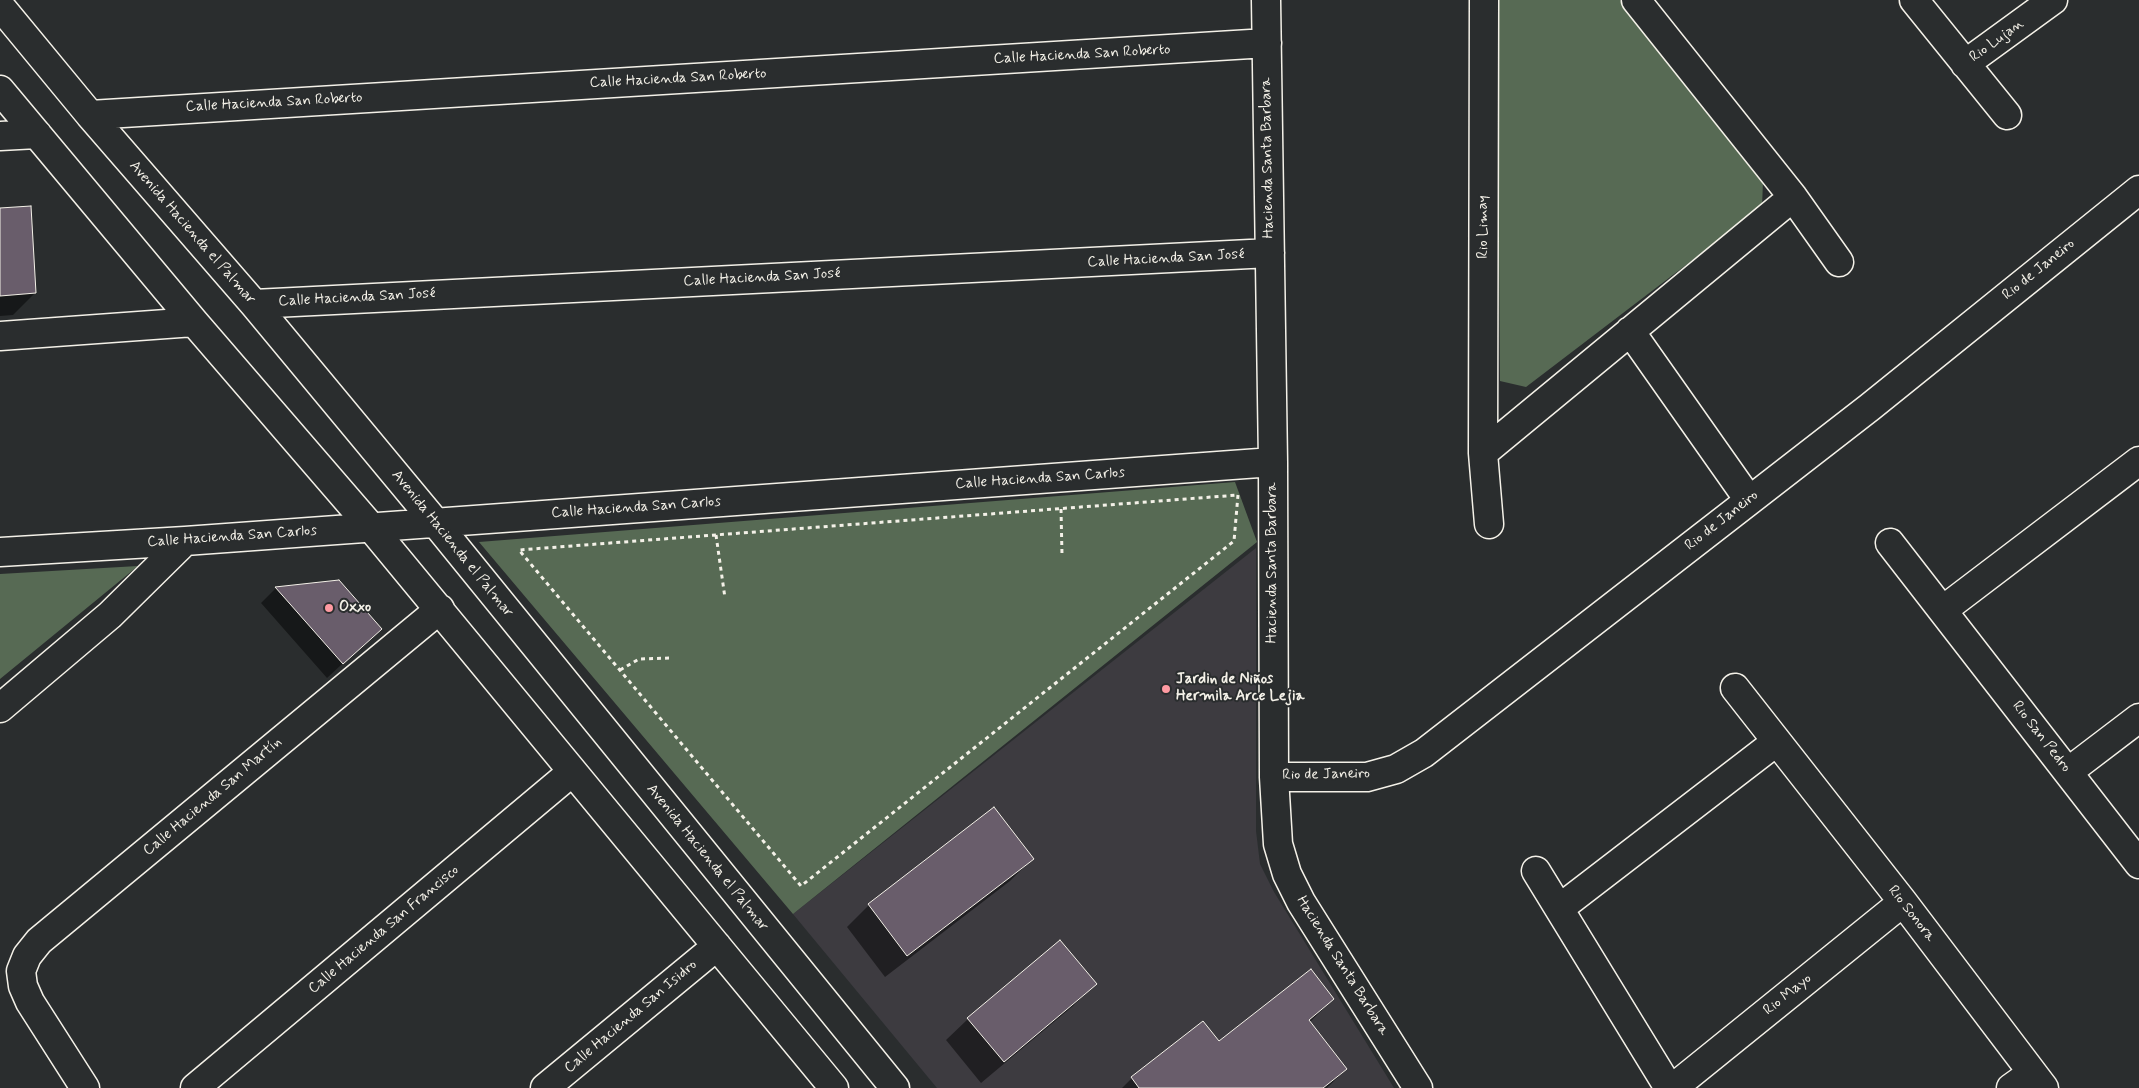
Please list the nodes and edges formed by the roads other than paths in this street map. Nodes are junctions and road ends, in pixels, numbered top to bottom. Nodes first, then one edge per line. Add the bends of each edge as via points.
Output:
1 (1266, 0) edge
2 (1484, 0) edge
3 (1636, 0) edge
4 (1914, 0) edge
5 (2053, 0) edge
6 (0, 6) edge
7 (1266, 44) junction
8 (1965, 64) junction
9 (0, 90) edge
10 (90, 114) junction
11 (2007, 115) dead end
12 (37, 134) junction
13 (0, 136) edge
14 (2139, 190) edge
15 (1793, 197) junction
16 (1270, 254) junction
17 (1839, 262) dead end
18 (254, 304) junction
19 (194, 322) junction
20 (1630, 331) junction
21 (0, 336) edge
22 (1483, 453) junction
23 (2139, 461) edge
24 (1273, 462) junction
25 (1749, 500) junction
26 (435, 522) junction
27 (1489, 524) dead end
28 (370, 526) junction
29 (185, 541) junction
30 (1890, 543) dead end
31 (0, 552) edge
32 (440, 609) junction
33 (1943, 610) junction
34 (1735, 688) dead end
35 (0, 708) edge
36 (2139, 718) edge
37 (1776, 742) junction
38 (572, 772) junction
39 (2068, 772) junction
40 (1274, 776) junction
41 (2139, 864) edge
42 (1536, 871) dead end
43 (1903, 902) junction
44 (1560, 908) junction
45 (716, 946) junction
46 (2029, 1083) edge
47 (85, 1088) edge
48 (195, 1088) edge
49 (545, 1088) edge
50 (834, 1088) edge
51 (895, 1088) edge
52 (1418, 1088) edge
53 (1669, 1088) edge
54 (1673, 1088) edge

1 - 7 street, Hacienda Santa Barbara
2 - 22 street, Rio Limay
3 - 15 street
4 - 8 street, Rio Lujan
5 - 8 street, Rio Lujan
6 - 10 street, Avenida Hacienda el Palmar
7 - 10 street, Calle Hacienda San Roberto
7 - 16 street, Hacienda Santa Barbara
8 - 11 street, Rio Lujan
9 - 12 street
10 - 18 street, Avenida Hacienda el Palmar
12 - 13 street
12 - 19 street
14 - 25 street, Rio de Janeiro
15 - 17 street
15 - 20 street
16 - 18 street, Calle Hacienda San José
16 - 24 street, Hacienda Santa Barbara
18 - 26 street, Avenida Hacienda el Palmar
19 - 21 street
19 - 28 street
20 - 22 street
20 - 25 street
22 - 27 street, Rio Limay
23 - 33 street
24 - 26 street, Calle Hacienda San Carlos
24 - 40 street, Hacienda Santa Barbara
25 - 40 street, Rio de Janeiro via 1424,754 1396,769 1367,777
26 - 28 street, Calle Hacienda San Carlos
26 - 51 street, Avenida Hacienda el Palmar
28 - 29 street, Calle Hacienda San Carlos
28 - 32 street
29 - 31 street, Calle Hacienda San Carlos
29 - 35 street via 110,616
30 - 33 street, Rio San Pedro
32 - 38 street
32 - 47 street, Calle Hacienda San Martín via 39,941 27,956 21,971 22,986
33 - 39 street, Rio San Pedro
34 - 37 street, Rio Sonora
36 - 39 street
37 - 43 street, Rio Sonora
37 - 44 street
38 - 45 street
38 - 48 street, Calle Hacienda San Francisco
39 - 41 street, Rio San Pedro
40 - 52 street, Hacienda Santa Barbara via 1278,844 1287,874 1301,902
42 - 44 street
43 - 46 street, Rio Sonora
43 - 54 street, Rio Mayo
44 - 53 street
45 - 49 street, Calle Hacienda San Isidro
45 - 50 street

